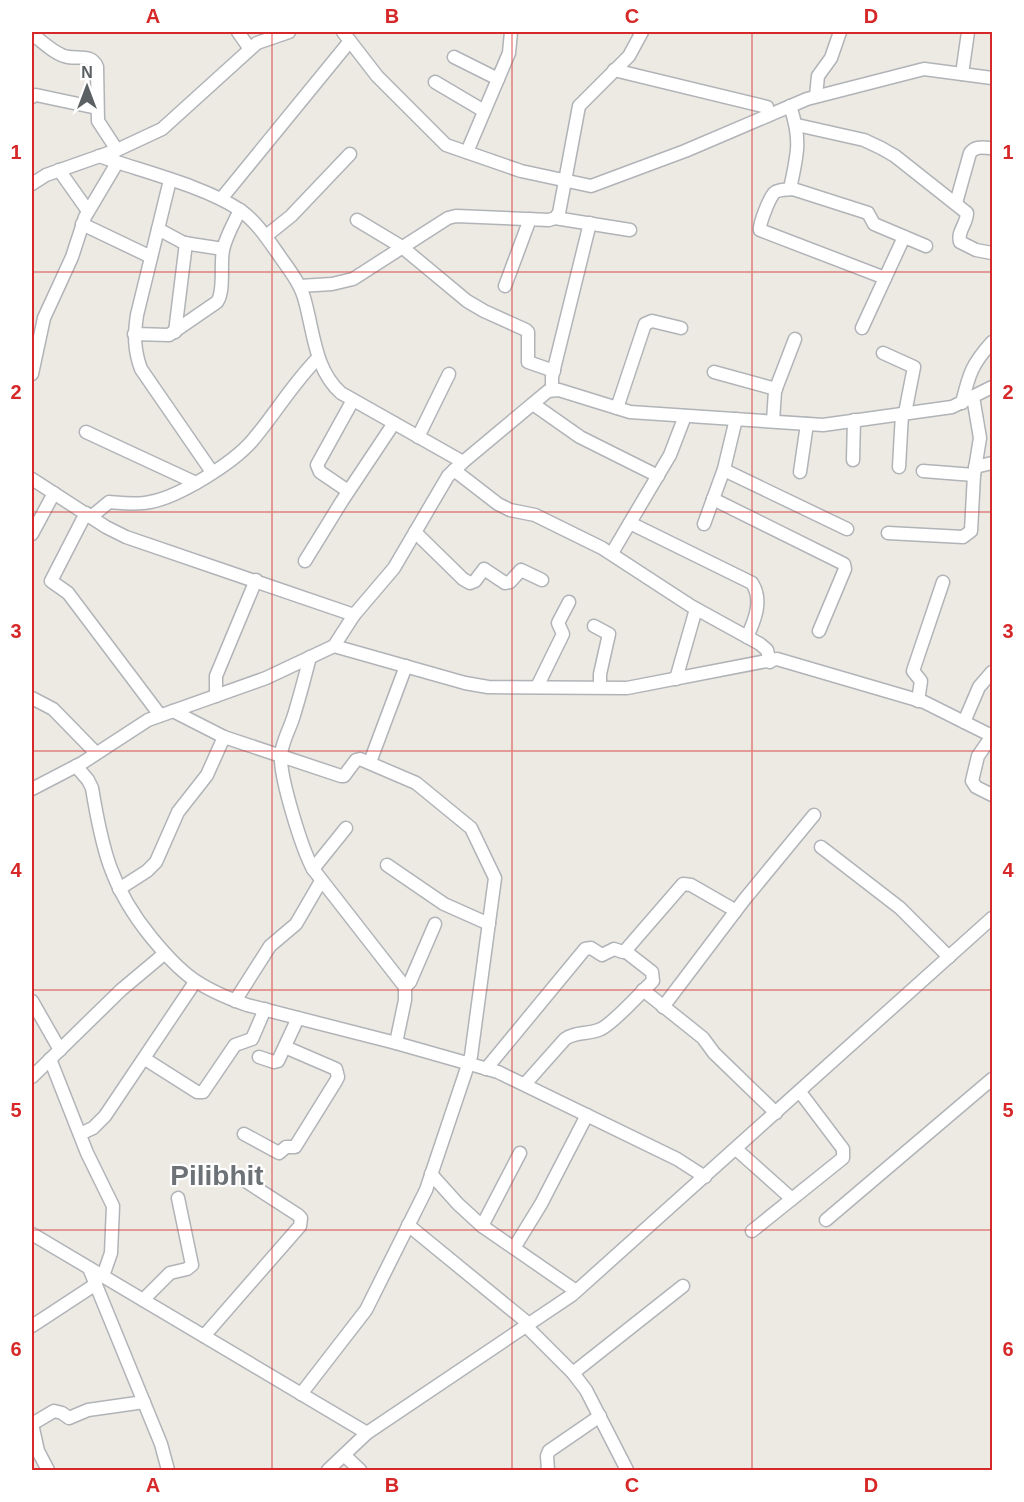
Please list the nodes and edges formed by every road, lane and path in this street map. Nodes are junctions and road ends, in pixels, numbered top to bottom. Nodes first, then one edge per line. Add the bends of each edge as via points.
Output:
1 (238, 32) edge
2 (289, 32) edge
3 (512, 32) edge
4 (642, 32) edge
5 (840, 32) edge
6 (968, 32) edge
7 (32, 34) edge
8 (347, 36) edge
9 (250, 49) junction
10 (454, 57) dead end
11 (614, 70) junction
12 (962, 74) junction
13 (993, 78) edge
14 (498, 79) junction
15 (435, 82) dead end
16 (816, 96) junction
17 (32, 97) edge
18 (790, 106) junction
19 (97, 108) junction
20 (484, 111) junction
21 (767, 116) junction
22 (796, 125) junction
23 (993, 148) edge
24 (467, 152) junction
25 (351, 154) dead end
26 (117, 156) junction
27 (59, 171) junction
28 (170, 180) junction
29 (563, 180) junction
30 (32, 184) edge
31 (793, 189) junction
32 (221, 199) junction
33 (956, 203) junction
34 (240, 210) junction
35 (88, 211) junction
36 (555, 218) junction
37 (530, 219) junction
38 (357, 220) dead end
39 (82, 224) junction
40 (590, 224) junction
41 (158, 229) junction
42 (630, 230) dead end
43 (266, 236) junction
44 (904, 237) junction
45 (186, 243) junction
46 (927, 246) dead end
47 (402, 247) junction
48 (223, 249) junction
49 (993, 253) edge
50 (151, 257) junction
51 (885, 278) junction
52 (300, 286) junction
53 (505, 286) dead end
54 (681, 328) dead end
55 (862, 328) dead end
56 (175, 332) junction
57 (134, 334) junction
58 (795, 339) dead end
59 (993, 342) edge
60 (883, 354) dead end
61 (318, 358) junction
62 (32, 368) edge
63 (554, 371) junction
64 (714, 372) dead end
65 (449, 374) dead end
66 (993, 387) edge
67 (776, 389) junction
68 (552, 390) junction
69 (353, 400) junction
70 (967, 400) junction
71 (533, 404) junction
72 (617, 408) junction
73 (903, 414) junction
74 (685, 416) junction
75 (736, 419) junction
76 (854, 420) junction
77 (773, 421) junction
78 (394, 423) junction
79 (807, 424) junction
80 (86, 432) dead end
81 (418, 437) junction
82 (853, 460) dead end
83 (993, 463) edge
84 (458, 466) junction
85 (899, 467) dead end
86 (723, 470) junction
87 (923, 471) dead end
88 (975, 471) junction
89 (212, 472) junction
90 (800, 472) dead end
91 (658, 476) junction
92 (32, 479) edge
93 (196, 483) junction
94 (348, 491) junction
95 (54, 493) junction
96 (713, 499) junction
97 (88, 515) junction
98 (630, 523) junction
99 (704, 524) dead end
100 (847, 529) dead end
101 (415, 532) junction
102 (888, 533) dead end
103 (32, 534) edge
104 (612, 553) junction
105 (305, 561) dead end
106 (256, 580) junction
107 (542, 580) dead end
108 (943, 582) dead end
109 (569, 602) dead end
110 (696, 609) junction
111 (354, 615) junction
112 (594, 626) dead end
113 (819, 631) dead end
114 (747, 637) junction
115 (334, 646) junction
116 (310, 657) junction
117 (770, 662) junction
118 (406, 666) junction
119 (993, 672) edge
120 (676, 679) junction
121 (537, 687) junction
122 (600, 687) junction
123 (216, 696) junction
124 (32, 698) edge
125 (918, 701) junction
126 (173, 711) junction
127 (160, 715) junction
128 (964, 722) junction
129 (992, 736) edge
130 (224, 737) junction
131 (96, 753) junction
132 (281, 756) junction
133 (370, 762) junction
134 (76, 766) junction
135 (32, 789) edge
136 (993, 795) edge
137 (814, 815) dead end
138 (346, 828) dead end
139 (821, 847) dead end
140 (387, 865) dead end
141 (313, 869) junction
142 (321, 881) junction
143 (119, 889) junction
144 (735, 912) junction
145 (993, 918) edge
146 (435, 924) dead end
147 (489, 924) junction
148 (625, 951) junction
149 (165, 954) junction
150 (949, 957) junction
151 (195, 982) junction
152 (405, 987) junction
153 (643, 990) junction
154 (32, 1001) edge
155 (235, 1001) junction
156 (663, 1006) junction
157 (265, 1009) junction
158 (35, 1015) edge
159 (298, 1018) junction
160 (396, 1043) junction
161 (285, 1047) junction
162 (55, 1054) junction
163 (259, 1057) dead end
164 (145, 1059) junction
165 (468, 1063) junction
166 (486, 1069) junction
167 (32, 1077) edge
168 (993, 1079) edge
169 (525, 1084) junction
170 (800, 1092) junction
171 (776, 1113) junction
172 (587, 1115) junction
173 (80, 1134) junction
174 (244, 1134) dead end
175 (736, 1149) junction
176 (520, 1154) dead end
177 (431, 1174) junction
178 (705, 1177) junction
179 (247, 1182) dead end
180 (178, 1198) dead end
181 (792, 1199) junction
182 (826, 1220) dead end
183 (408, 1225) junction
184 (482, 1226) junction
185 (752, 1231) dead end
186 (32, 1234) edge
187 (514, 1248) junction
188 (99, 1280) junction
189 (683, 1286) dead end
190 (576, 1291) junction
191 (144, 1300) junction
192 (527, 1325) junction
193 (32, 1326) edge
194 (204, 1336) junction
195 (575, 1376) junction
196 (301, 1394) junction
197 (144, 1402) junction
198 (600, 1416) junction
199 (32, 1424) edge
200 (367, 1433) junction
201 (344, 1455) junction
202 (48, 1470) edge
203 (168, 1470) edge
204 (327, 1470) edge
205 (360, 1470) edge
206 (548, 1470) edge
207 (627, 1470) edge

1 - 9 street
2 - 9 street
3 - 14 street via 509,53
4 - 11 street via 629,56
5 - 16 street via 831,58 818,76
6 - 12 street
7 - 19 street via 60,55 95,62
8 - 24 street via 377,76 446,145
8 - 32 street
9 - 26 street via 162,129
10 - 14 street
11 - 21 street via 767,107
11 - 29 street via 579,106
12 - 13 street
12 - 16 street via 924,69
14 - 20 street
15 - 20 street
16 - 18 street
17 - 19 street
18 - 21 street
18 - 22 street
19 - 26 street via 100,127
20 - 24 street
21 - 29 street via 591,186
22 - 31 street via 798,149
22 - 33 street via 835,132 881,148
23 - 33 street via 978,147 970,153
24 - 29 street via 521,171
25 - 43 street
26 - 27 street via 99,156
26 - 28 street
26 - 35 street
27 - 30 street
27 - 35 street
28 - 32 street
28 - 41 street
29 - 36 street
31 - 44 street via 868,213 874,224
31 - 51 street via 774,193 760,230
32 - 34 street
33 - 49 street via 967,213 960,242
34 - 43 street
34 - 48 street
35 - 39 street
36 - 37 street
36 - 40 street
37 - 47 street via 456,216
37 - 53 street
38 - 47 street
39 - 50 street
39 - 62 street via 72,257 44,318
40 - 42 street
40 - 63 street
41 - 45 street
41 - 50 street
43 - 52 street
44 - 46 street
44 - 51 street
45 - 48 street
45 - 56 street
47 - 52 street via 353,279
47 - 63 street via 467,301 526,330 528,362
48 - 56 street via 219,300
50 - 57 street
51 - 55 street
52 - 61 street
54 - 72 street via 652,321 645,324
56 - 57 street via 165,336
57 - 89 street via 141,369
58 - 67 street
59 - 70 street via 970,372
60 - 73 street via 914,367
61 - 69 street via 333,386
61 - 89 street via 250,443
63 - 68 street
64 - 67 street
65 - 81 street
66 - 70 street
67 - 77 street
68 - 71 street
68 - 72 street
69 - 78 street
69 - 94 street via 317,465 320,472
70 - 73 street via 952,407
70 - 88 street via 980,438
71 - 84 street
71 - 91 street via 580,437
72 - 74 street
73 - 76 street
73 - 85 street
74 - 75 street
74 - 91 street via 673,450
75 - 77 street
75 - 86 street
76 - 79 street
76 - 82 street
77 - 79 street
78 - 81 street
78 - 94 street
79 - 90 street
80 - 93 street
81 - 84 street
83 - 88 street
84 - 101 street
84 - 104 street via 504,507 535,515
86 - 96 street
86 - 100 street
87 - 88 street
88 - 102 street via 969,534 963,537
89 - 93 street
91 - 98 street
92 - 95 street
93 - 97 street via 156,501 109,502
94 - 105 street
95 - 97 street
95 - 103 street
96 - 99 street
96 - 113 street via 844,564
97 - 106 street via 126,537
97 - 127 street via 51,581 72,598
98 - 104 street
98 - 114 street via 752,583 757,613
101 - 107 street via 470,583 484,569 505,583 521,570
101 - 111 street via 394,568
104 - 110 street
106 - 111 street
106 - 123 street via 216,676
108 - 125 street via 914,668 921,681
109 - 121 street via 558,623 563,634
110 - 114 street
110 - 120 street
111 - 115 street
112 - 122 street via 609,634
114 - 117 street via 767,650
115 - 116 street
115 - 118 street
116 - 123 street
116 - 132 street
117 - 120 street
117 - 125 street via 777,659
118 - 121 street via 488,687
118 - 133 street
119 - 128 street via 979,687
120 - 122 street via 627,688
121 - 122 street
123 - 126 street
124 - 131 street via 53,709
125 - 128 street
126 - 127 street
126 - 130 street
127 - 131 street
128 - 129 street
129 - 136 street via 978,756 972,781
130 - 132 street
130 - 143 street via 207,775 178,812 156,862
131 - 134 street
132 - 133 street via 341,777 356,760
132 - 141 street via 286,791
133 - 147 street via 416,783 471,828 495,878
134 - 135 street
134 - 143 street via 92,788 102,845
137 - 144 street
138 - 141 street
139 - 150 street via 900,909
140 - 147 street via 444,904
141 - 142 street
142 - 152 street
142 - 155 street via 296,924 270,946
143 - 149 street via 132,914
144 - 148 street via 691,885 682,884
144 - 156 street
145 - 150 street
146 - 152 street
147 - 165 street
148 - 153 street via 652,972 653,981
148 - 166 street via 614,949 602,955 585,949
149 - 151 street
149 - 162 street
150 - 170 street
151 - 155 street
151 - 164 street
152 - 160 street
153 - 156 street
153 - 169 street via 605,1027 565,1039
154 - 158 street
155 - 157 street
156 - 171 street via 703,1038
157 - 159 street
157 - 164 street via 252,1039 235,1045 203,1092 196,1092
158 - 162 street
159 - 160 street
159 - 161 street
160 - 165 street
161 - 163 street via 274,1062
161 - 174 street via 336,1070 338,1077 295,1147 286,1147 279,1154
162 - 167 street
162 - 173 street
164 - 173 street via 105,1116
165 - 166 street
165 - 177 street
166 - 169 street
168 - 182 street
169 - 172 street
170 - 171 street
170 - 181 street via 844,1154
171 - 175 street
172 - 178 street
172 - 187 street
173 - 188 street via 113,1206 111,1253
175 - 178 street
175 - 181 street
176 - 184 street
177 - 183 street
177 - 184 street
178 - 190 street
179 - 194 street via 302,1221
180 - 191 street via 192,1265 170,1273
181 - 185 street
183 - 192 street
183 - 196 street via 366,1310
184 - 187 street
186 - 188 street via 89,1268
187 - 190 street
188 - 191 street
188 - 193 street
188 - 197 street
189 - 195 street
190 - 192 street
191 - 194 street
192 - 195 street
192 - 200 street
194 - 196 street
195 - 198 street
196 - 200 street
197 - 199 street via 88,1410 69,1418 54,1411
197 - 203 street
198 - 206 street via 549,1451
198 - 207 street
199 - 202 street via 38,1451
200 - 201 street
201 - 204 street
201 - 205 street

